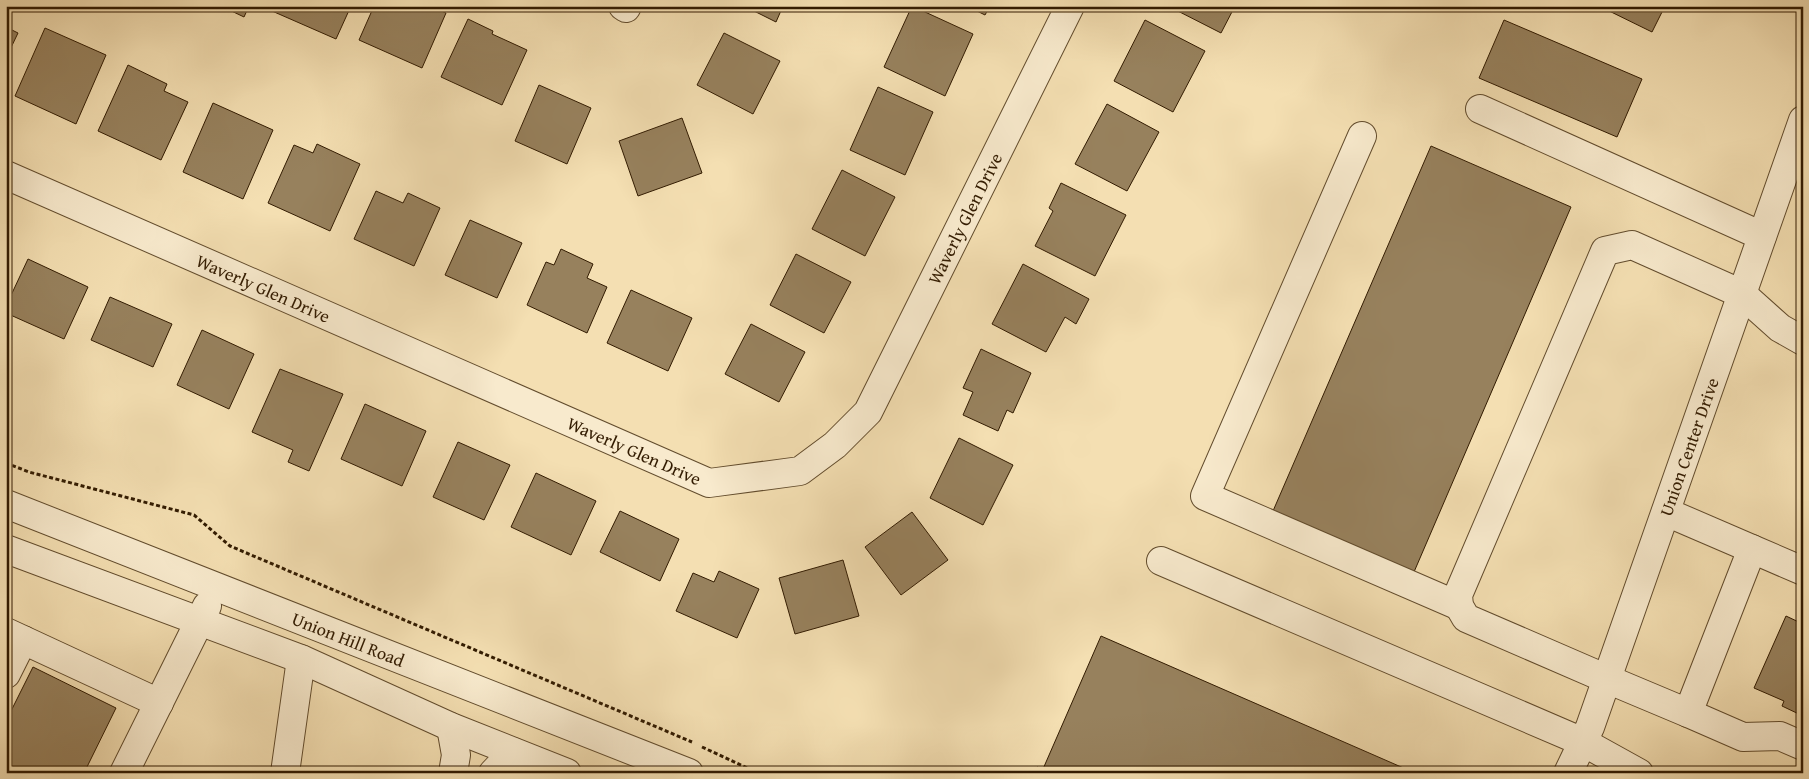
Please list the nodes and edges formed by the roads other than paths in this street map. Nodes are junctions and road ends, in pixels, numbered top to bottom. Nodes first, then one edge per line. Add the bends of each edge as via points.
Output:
1 (623, 6) edge
2 (627, 6) edge
3 (1070, 6) edge
4 (1480, 110) dead end
5 (1803, 120) edge
6 (1362, 136) dead end
7 (6, 175) edge
8 (1762, 236) junction
9 (1742, 294) junction
10 (1803, 341) edge
11 (6, 504) edge
12 (1666, 512) junction
13 (6, 549) edge
14 (1752, 549) junction
15 (1161, 561) dead end
16 (1803, 571) edge
17 (216, 586) junction
18 (1459, 606) junction
19 (200, 621) junction
20 (15, 636) edge
21 (301, 659) junction
22 (6, 674) edge
23 (1607, 679) junction
24 (159, 703) junction
25 (1688, 713) junction
26 (451, 727) junction
27 (1583, 742) junction
28 (1803, 746) edge
29 (514, 752) junction
30 (124, 773) edge
31 (285, 773) edge
32 (453, 773) edge
33 (493, 773) edge
34 (567, 773) edge
35 (689, 773) edge
36 (1568, 773) edge
37 (1639, 773) edge

1 - 2 street
3 - 7 street, Waverly Glen Drive via 868,412 834,445 800,471 709,483
4 - 8 street
5 - 8 street, Union Center Drive
6 - 18 street via 1205,496
8 - 9 street, Union Center Drive
9 - 10 street via 1780,328
9 - 12 street, Union Center Drive
9 - 18 street via 1632,244 1606,251 1458,595
11 - 17 street, Union Hill Road
12 - 14 street
12 - 23 street, Union Center Drive
13 - 19 street, Union Hill Road
14 - 16 street
14 - 25 street
15 - 27 street
17 - 19 street
17 - 35 street, Union Hill Road
18 - 23 street via 1466,618
19 - 21 street, Union Hill Road
19 - 24 street
20 - 22 street
20 - 24 street
21 - 26 street, Union Hill Road
21 - 31 street
23 - 25 street
23 - 27 street, Union Center Drive
24 - 30 street
25 - 28 street via 1743,737 1780,736
26 - 29 street, Union Hill Road
26 - 32 street via 456,755
27 - 36 street, Union Center Drive
27 - 37 street
29 - 33 street
29 - 34 street, Union Hill Road

